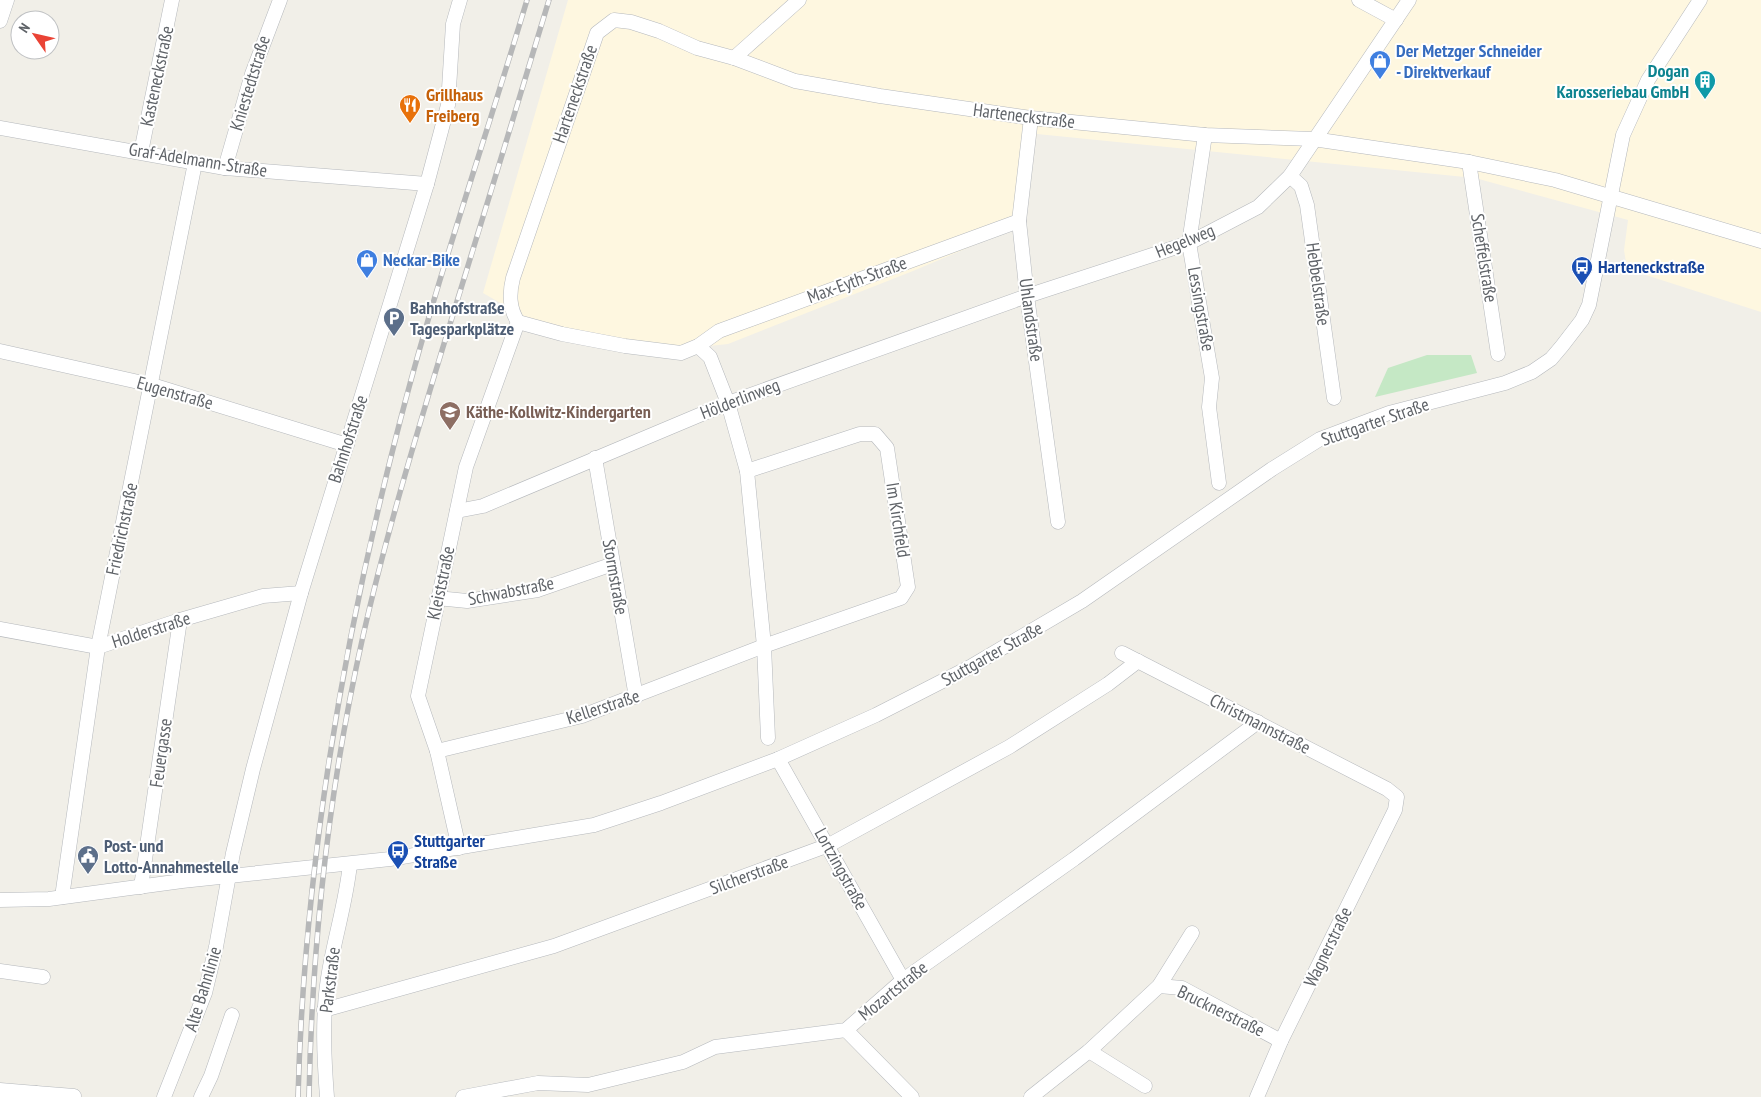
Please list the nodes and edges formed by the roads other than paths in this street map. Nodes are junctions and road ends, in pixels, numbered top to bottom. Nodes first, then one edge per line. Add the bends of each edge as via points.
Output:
1 (7, 0) edge
2 (172, 0) edge
3 (280, 0) edge
4 (460, 0) edge
5 (799, 0) edge
6 (1359, 0) edge
7 (1409, 0) edge
8 (1700, 0) edge
9 (1396, 20) junction
10 (0, 21) edge
11 (734, 58) junction
12 (1031, 118) junction
13 (0, 129) edge
14 (1205, 135) junction
15 (1314, 139) junction
16 (141, 152) junction
17 (1469, 162) junction
18 (195, 163) junction
19 (225, 168) junction
20 (1290, 176) junction
21 (426, 184) junction
22 (1610, 195) junction
23 (1019, 220) junction
24 (1761, 241) edge
25 (1189, 242) junction
26 (1027, 296) junction
27 (518, 322) junction
28 (698, 346) junction
29 (0, 351) edge
30 (1498, 354) dead end
31 (152, 385) junction
32 (1334, 398) dead end
33 (728, 403) junction
34 (347, 445) junction
35 (595, 458) junction
36 (747, 471) junction
37 (1219, 483) dead end
38 (457, 511) junction
39 (1058, 522) dead end
40 (612, 564) junction
41 (301, 593) junction
42 (437, 598) junction
43 (180, 620) junction
44 (0, 629) edge
45 (764, 646) junction
46 (98, 647) junction
47 (1122, 653) dead end
48 (1138, 661) junction
49 (636, 697) junction
50 (1258, 722) junction
51 (768, 738) dead end
52 (437, 751) junction
53 (778, 759) junction
54 (1397, 797) joint
55 (829, 845) junction
56 (459, 848) junction
57 (350, 864) junction
58 (229, 877) junction
59 (141, 887) junction
60 (62, 897) junction
61 (0, 900) edge
62 (1192, 933) dead end
63 (0, 971) edge
64 (43, 977) dead end
65 (903, 980) junction
66 (1158, 986) junction
67 (324, 1010) junction
68 (232, 1015) dead end
69 (846, 1030) junction
70 (1281, 1041) junction
71 (1089, 1051) junction
72 (1145, 1086) dead end
73 (0, 1090) edge
74 (36, 1095) edge
75 (74, 1096) dead end
76 (164, 1097) edge
77 (201, 1097) edge
78 (327, 1097) edge
79 (462, 1097) edge
80 (912, 1097) edge
81 (1031, 1097) edge
82 (1257, 1097) edge

1 - 10 street
2 - 16 street, Kasteneckstraße
3 - 19 street, Kniestedtstraße via 252,74
4 - 21 street, Bahnhofstraße via 453,24 448,105
5 - 11 street
6 - 9 street
7 - 9 street, Hegelweg
8 - 22 street, Stuttgarter Straße via 1632,110
9 - 15 street, Hegelweg
11 - 12 street, Harteneckstraße via 795,81
11 - 27 street, Harteneckstraße via 696,48 631,22 614,20 596,33 513,278 510,302
12 - 14 street, Harteneckstraße
12 - 23 street, Uhlandstraße
13 - 16 street, Graf-Adelmann-Straße
14 - 15 street, Harteneckstraße
14 - 25 street, Lessingstraße
15 - 17 street, Harteneckstraße
15 - 20 street, Hegelweg
16 - 18 street, Graf-Adelmann-Straße
17 - 22 street, Harteneckstraße
17 - 30 street, Scheffelstraße
18 - 19 street, Graf-Adelmann-Straße
18 - 31 street, Friedrichstraße
19 - 21 street, Graf-Adelmann-Straße
20 - 25 street, Hegelweg via 1258,207
20 - 32 street, Hebbelstraße via 1301,186 1307,205
21 - 34 street, Bahnhofstraße
22 - 24 street, Harteneckstraße
22 - 53 street, Stuttgarter Straße via 1589,305 1573,333 1532,372 1505,383 1389,413 1320,439 1046,625 924,691
23 - 26 street, Uhlandstraße
23 - 28 street, Max-Eyth-Straße via 719,331
25 - 26 street, Hegelweg
25 - 37 street, Lessingstraße via 1212,378 1209,408
26 - 33 street, Hölderlinweg
26 - 39 street, Uhlandstraße
27 - 28 street, Max-Eyth-Straße via 625,346 681,353
27 - 38 street, Kleiststraße via 466,468
28 - 33 street via 710,357
29 - 31 street, Eugenstraße
31 - 34 street, Eugenstraße
31 - 46 street, Friedrichstraße
33 - 35 street, Hölderlinweg
33 - 36 street
34 - 41 street, Bahnhofstraße
35 - 38 street, Hölderlinweg via 483,506
35 - 40 street, Stormstraße
36 - 45 street
36 - 45 street, Im Kirchfeld via 860,434 875,434 887,448 908,587 901,598
38 - 42 street, Kleiststraße
40 - 42 street, Schwabstraße via 538,590 467,601
40 - 49 street, Stormstraße
41 - 43 street, Holderstraße via 263,596
41 - 58 street, Bahnhofstraße via 253,769
42 - 52 street, Kleiststraße via 418,696
43 - 46 street, Holderstraße
43 - 59 street, Feuergasse
44 - 46 street, Holderstraße
45 - 49 street, Kellerstraße
45 - 51 street
46 - 60 street, Friedrichstraße
47 - 48 street, Christmannstraße
48 - 50 street, Christmannstraße
48 - 55 street, Silcherstraße via 1009,747
49 - 52 street, Kellerstraße via 582,716
50 - 54 street, Christmannstraße
50 - 65 street, Mozartstraße via 1074,859
52 - 56 street, Kleiststraße
53 - 55 street, Lortzingstraße
53 - 56 street, Stuttgarter Straße via 594,825
54 - 70 street, Wagnerstraße via 1395,810
55 - 65 street, Lortzingstraße
55 - 67 street, Silcherstraße via 554,946
56 - 57 street, Stuttgarter Straße
57 - 58 street, Stuttgarter Straße
57 - 67 street, Parkstraße via 347,896
58 - 59 street, Stuttgarter Straße
58 - 76 street, Alte Bahnlinie via 205,993
59 - 60 street, Stuttgarter Straße
60 - 61 street, Stuttgarter Straße
62 - 66 street, Brucknerstraße
63 - 64 street
65 - 69 street, Mozartstraße
66 - 70 street, Brucknerstraße via 1182,988
66 - 71 street, Brucknerstraße
67 - 78 street, Parkstraße
68 - 77 street
69 - 79 street, Mozartstraße via 715,1047 682,1062 588,1085 538,1083
69 - 80 street
70 - 82 street, Wagnerstraße
71 - 72 street
71 - 81 street, Brucknerstraße
73 - 74 street
74 - 75 street

